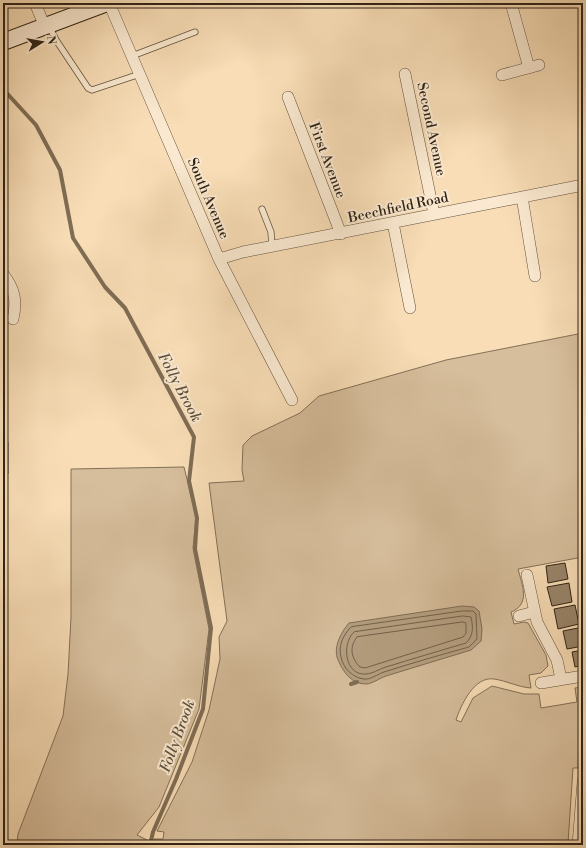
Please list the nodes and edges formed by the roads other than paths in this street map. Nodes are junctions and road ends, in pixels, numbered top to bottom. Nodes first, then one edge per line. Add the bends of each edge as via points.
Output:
1 (35, 3) edge
2 (108, 3) edge
3 (511, 3) edge
4 (47, 27) junction
5 (195, 32) dead end
6 (3, 42) edge
7 (132, 56) junction
8 (140, 74) junction
9 (406, 74) dead end
10 (502, 75) dead end
11 (288, 97) dead end
12 (583, 185) edge
13 (522, 197) junction
14 (262, 209) dead end
15 (434, 214) junction
16 (393, 223) junction
17 (341, 234) junction
18 (272, 246) junction
19 (219, 259) junction
20 (3, 274) edge
21 (535, 276) dead end
22 (410, 308) dead end
23 (13, 320) dead end
24 (292, 400) dead end
25 (3, 445) edge
26 (3, 471) edge
27 (527, 575) dead end
28 (534, 612) junction
29 (519, 616) dead end
30 (583, 676) edge
31 (561, 679) junction
32 (541, 683) dead end
33 (583, 782) edge
34 (582, 800) edge
35 (578, 845) edge

1 - 4 street
2 - 4 main road
2 - 7 street, South Avenue
3 - 10 street via 534,66
4 - 6 main road
4 - 8 lane via 88,88 92,90
5 - 7 lane
7 - 8 street, South Avenue
8 - 19 street, South Avenue
9 - 15 street, Second Avenue
11 - 17 street, First Avenue
12 - 13 street, Beechfield Road
13 - 15 street, Beechfield Road
13 - 21 street
14 - 18 lane
15 - 16 street, Beechfield Road
16 - 17 street, Beechfield Road
16 - 22 street
17 - 18 street, Beechfield Road
18 - 19 street, Beechfield Road
19 - 24 street, South Avenue
20 - 23 street via 14,292 16,304
25 - 26 street
27 - 28 street
28 - 29 street
28 - 31 street via 558,660
30 - 31 street
31 - 32 street
33 - 34 street
34 - 35 street

